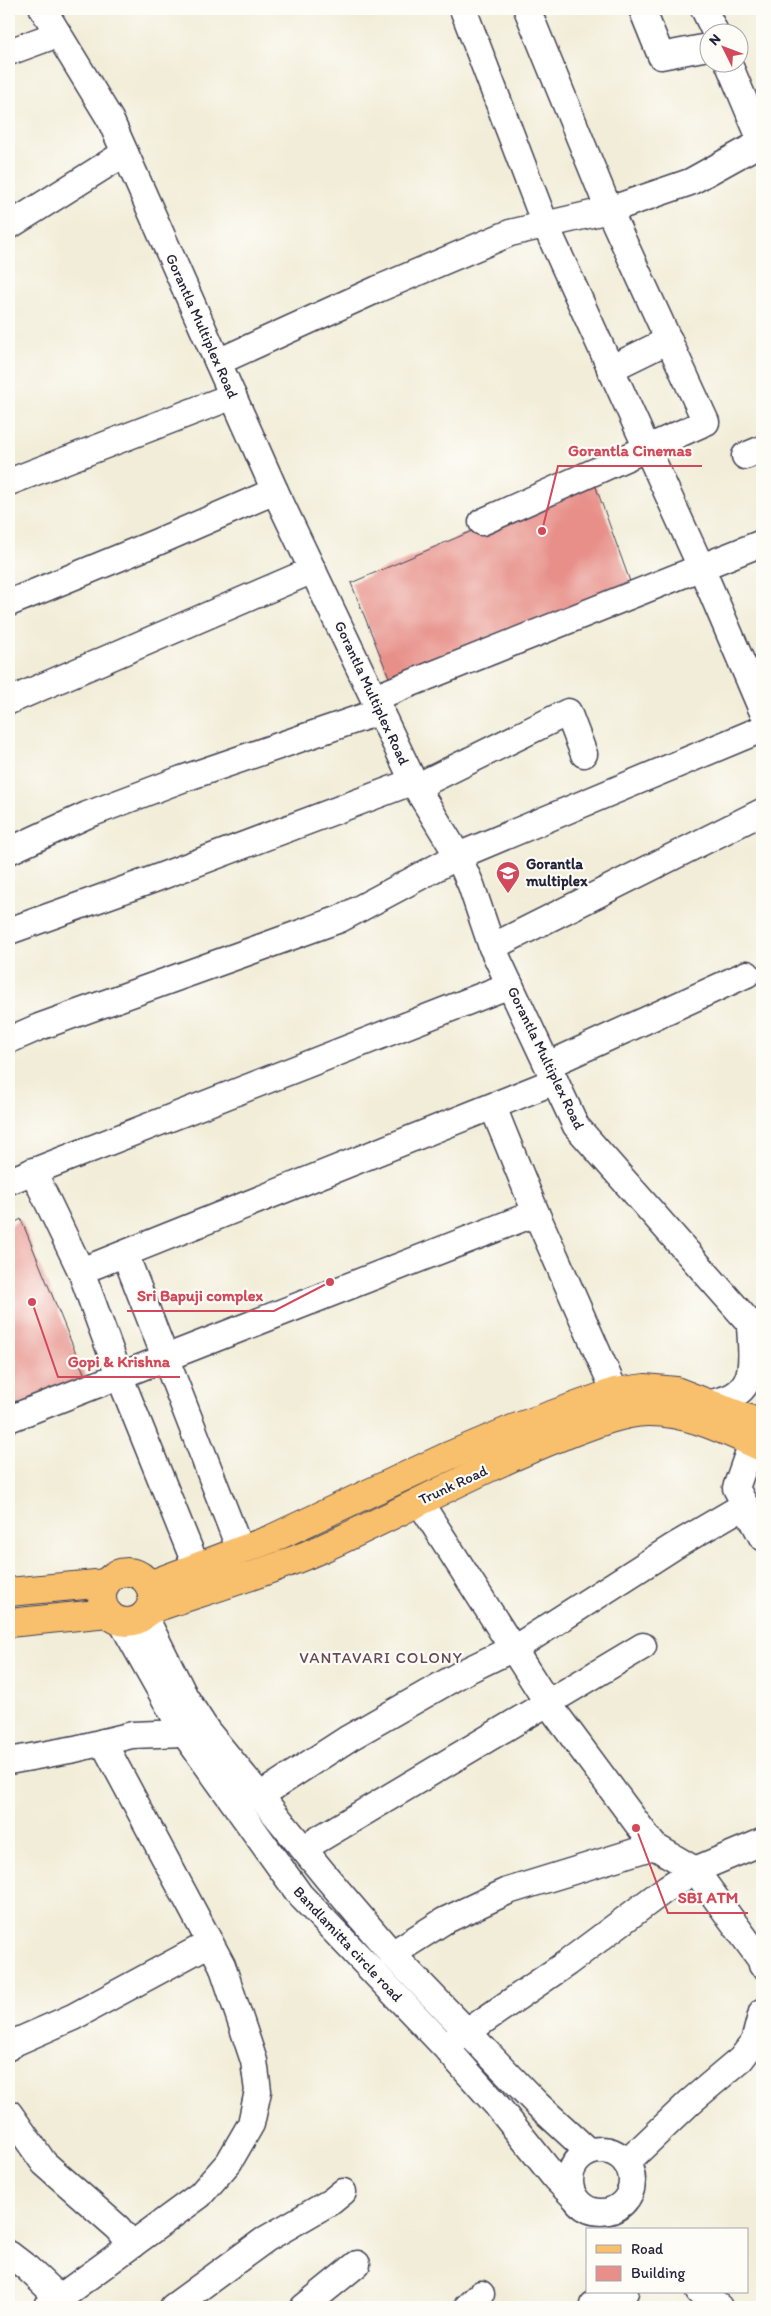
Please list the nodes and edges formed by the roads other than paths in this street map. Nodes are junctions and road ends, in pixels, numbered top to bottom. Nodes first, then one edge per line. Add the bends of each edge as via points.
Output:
1 (43, 9) edge
2 (462, 9) edge
3 (527, 9) edge
4 (642, 9) edge
5 (704, 9) edge
6 (710, 22) edge
7 (58, 34) junction
8 (698, 49) edge
9 (9, 52) edge
10 (732, 72) edge
11 (762, 142) edge
12 (125, 154) junction
13 (610, 210) junction
14 (546, 224) junction
15 (9, 226) edge
16 (669, 340) junction
17 (218, 362) junction
18 (610, 369) junction
19 (233, 396) junction
20 (647, 450) junction
21 (9, 482) edge
22 (275, 491) junction
23 (482, 522) dead end
24 (762, 543) edge
25 (701, 567) junction
26 (313, 570) junction
27 (9, 603) edge
28 (9, 701) edge
29 (378, 704) junction
30 (762, 710) edge
31 (762, 729) edge
32 (584, 754) dead end
33 (415, 784) junction
34 (762, 812) edge
35 (9, 851) edge
36 (458, 856) junction
37 (9, 931) edge
38 (492, 947) junction
39 (747, 974) dead end
40 (510, 985) junction
41 (9, 1040) edge
42 (552, 1073) junction
43 (492, 1107) junction
44 (33, 1171) junction
45 (9, 1180) edge
46 (536, 1213) junction
47 (125, 1254) junction
48 (81, 1271) junction
49 (756, 1330) edge
50 (165, 1357) junction
51 (119, 1375) junction
52 (615, 1392) junction
53 (711, 1404) junction
54 (9, 1419) edge
55 (759, 1438) edge
56 (419, 1502) junction
57 (745, 1505) junction
58 (762, 1537) edge
59 (237, 1542) dead end
60 (201, 1579) junction
61 (106, 1583) junction
62 (9, 1592) edge
63 (134, 1609) junction
64 (9, 1623) edge
65 (643, 1646) dead end
66 (512, 1648) junction
67 (547, 1702) junction
68 (193, 1729) junction
69 (103, 1742) junction
70 (9, 1761) edge
71 (262, 1795) junction
72 (762, 1842) edge
73 (654, 1846) junction
74 (304, 1848) junction
75 (695, 1870) junction
76 (210, 1943) junction
77 (392, 1954) junction
78 (762, 1964) edge
79 (761, 2021) edge
80 (467, 2031) junction
81 (9, 2047) edge
82 (446, 2048) junction
83 (9, 2113) edge
84 (589, 2152) junction
85 (626, 2162) junction
86 (343, 2192) dead end
87 (572, 2195) junction
88 (596, 2221) edge
89 (132, 2245) junction
90 (9, 2254) edge
91 (358, 2264) dead end
92 (619, 2294) edge
93 (702, 2294) edge
94 (321, 2302) edge
95 (593, 2302) edge
96 (53, 2303) edge
97 (173, 2307) edge
98 (719, 2307) edge

1 - 7 street, Gorantla Multiplex Road
2 - 14 street
3 - 13 street
4 - 8 street via 661,56
5 - 6 street
7 - 9 street
7 - 12 street, Gorantla Multiplex Road via 110,119
10 - 11 street
11 - 13 street via 690,182
12 - 15 street
12 - 17 street, Gorantla Multiplex Road
13 - 14 street
13 - 16 street
14 - 17 street via 510,233
14 - 18 street
16 - 18 street
16 - 20 street via 706,422
17 - 19 street, Gorantla Multiplex Road
18 - 20 street
19 - 21 street
19 - 22 street, Gorantla Multiplex Road
20 - 23 street
20 - 25 street
22 - 26 street, Gorantla Multiplex Road
22 - 27 street
24 - 25 street
25 - 29 street
25 - 30 street
26 - 28 street
26 - 29 street, Gorantla Multiplex Road
29 - 33 street, Gorantla Multiplex Road
29 - 35 street via 87,815
31 - 36 street
32 - 33 street via 568,712
33 - 36 street, Gorantla Multiplex Road
33 - 37 street
34 - 38 street
36 - 38 street, Gorantla Multiplex Road
36 - 41 street via 340,920
38 - 40 street, Gorantla Multiplex Road
39 - 42 street
40 - 42 street, Gorantla Multiplex Road
40 - 44 street
42 - 43 street
42 - 49 street, Gorantla Multiplex Road via 576,1126
43 - 46 street
43 - 47 street
44 - 45 street
44 - 48 street
46 - 50 street
46 - 52 street
47 - 48 street
47 - 50 street
48 - 51 street
49 - 53 street via 748,1380 737,1393
50 - 51 street
50 - 59 street
51 - 54 street
51 - 60 street
52 - 53 main road, Trunk Road via 646,1388 676,1391
52 - 60 main road, Trunk Road via 446,1457 271,1539
53 - 55 main road, Trunk Road
55 - 56 main road, Trunk Road via 671,1413 646,1412 622,1416 527,1450
55 - 57 street via 736,1488
56 - 60 main road, Trunk Road via 323,1548 256,1575
56 - 66 street
57 - 58 street
57 - 66 street
60 - 63 main road, Trunk Road
61 - 62 main road
61 - 63 main road via 102,1593 103,1604
61 - 63 main road via 115,1574 128,1571 140,1575
63 - 64 main road, Trunk Road
63 - 68 street via 185,1697
65 - 67 street
66 - 67 street
66 - 71 street via 349,1738
67 - 73 street
67 - 74 street
68 - 69 street via 132,1734
68 - 71 street
68 - 82 street, Bandlamitta circle road via 300,1895
69 - 70 street
69 - 76 street
71 - 74 street
72 - 75 street
73 - 75 street
73 - 77 street via 508,1891 444,1921
74 - 77 street
75 - 78 street
75 - 80 street
76 - 81 street via 73,2017
76 - 89 street via 222,1965 254,2061 258,2091 251,2124 230,2162 200,2195
77 - 80 street
79 - 85 street via 754,2042 741,2059
80 - 82 street
80 - 84 street via 538,2105
82 - 87 street, Bandlamitta circle road
83 - 89 street via 44,2163 118,2228
84 - 85 street via 609,2151
84 - 87 street via 574,2165 570,2180
85 - 88 street, Bandlamitta circle road via 632,2180 627,2197
86 - 97 street via 266,2239
87 - 88 street, Bandlamitta circle road
89 - 96 street
90 - 96 street via 26,2267
91 - 94 street
92 - 95 street
93 - 98 street

